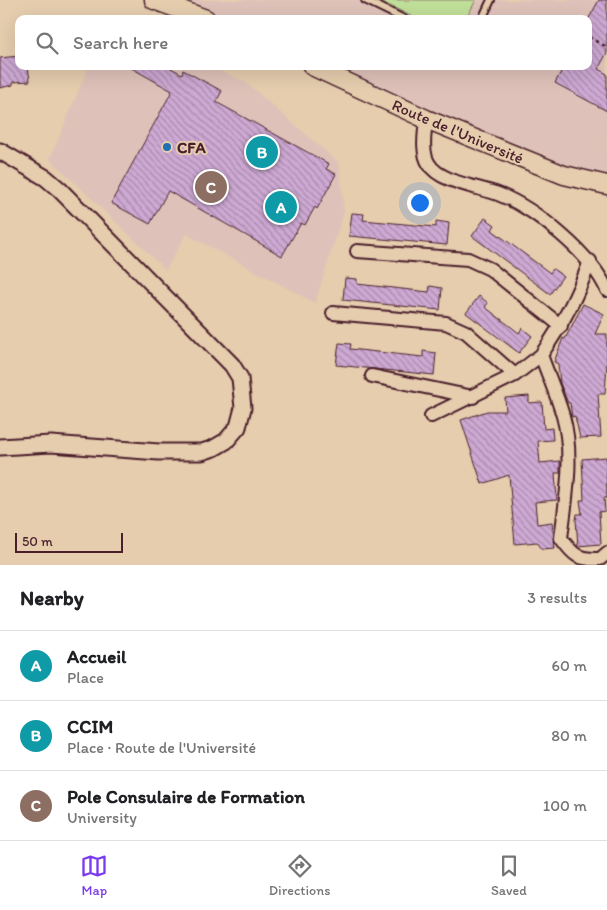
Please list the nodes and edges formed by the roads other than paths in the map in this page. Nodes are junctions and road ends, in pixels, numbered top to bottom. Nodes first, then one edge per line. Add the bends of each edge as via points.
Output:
1 (154, 0) edge
2 (365, 0) edge
3 (491, 0) edge
4 (195, 15) edge
5 (396, 15) edge
6 (484, 15) edge
7 (321, 70) edge
8 (426, 119) junction
9 (0, 151) edge
10 (607, 185) edge
11 (357, 251) dead end
12 (590, 261) junction
13 (607, 290) edge
14 (333, 313) dead end
15 (561, 326) junction
16 (541, 355) junction
17 (516, 375) junction
18 (372, 376) dead end
19 (473, 397) junction
20 (431, 416) dead end
21 (0, 447) edge
22 (607, 553) edge

1 - 4 main road
2 - 5 lane
3 - 6 lane
7 - 8 main road, Route de l'Université
8 - 10 main road, Route de l'Université via 564,175
8 - 12 street via 424,145 428,164 446,178 499,194 533,212
9 - 21 street via 53,184 232,365 240,378 243,408 238,427 226,441 202,452 51,444
11 - 15 street via 468,259 490,269
12 - 13 street
12 - 15 street via 578,296
14 - 17 street via 446,323 466,332
15 - 16 street
16 - 17 street
16 - 22 street via 563,417 568,454 561,538 583,560 600,559
17 - 19 street
18 - 19 street
19 - 20 street

